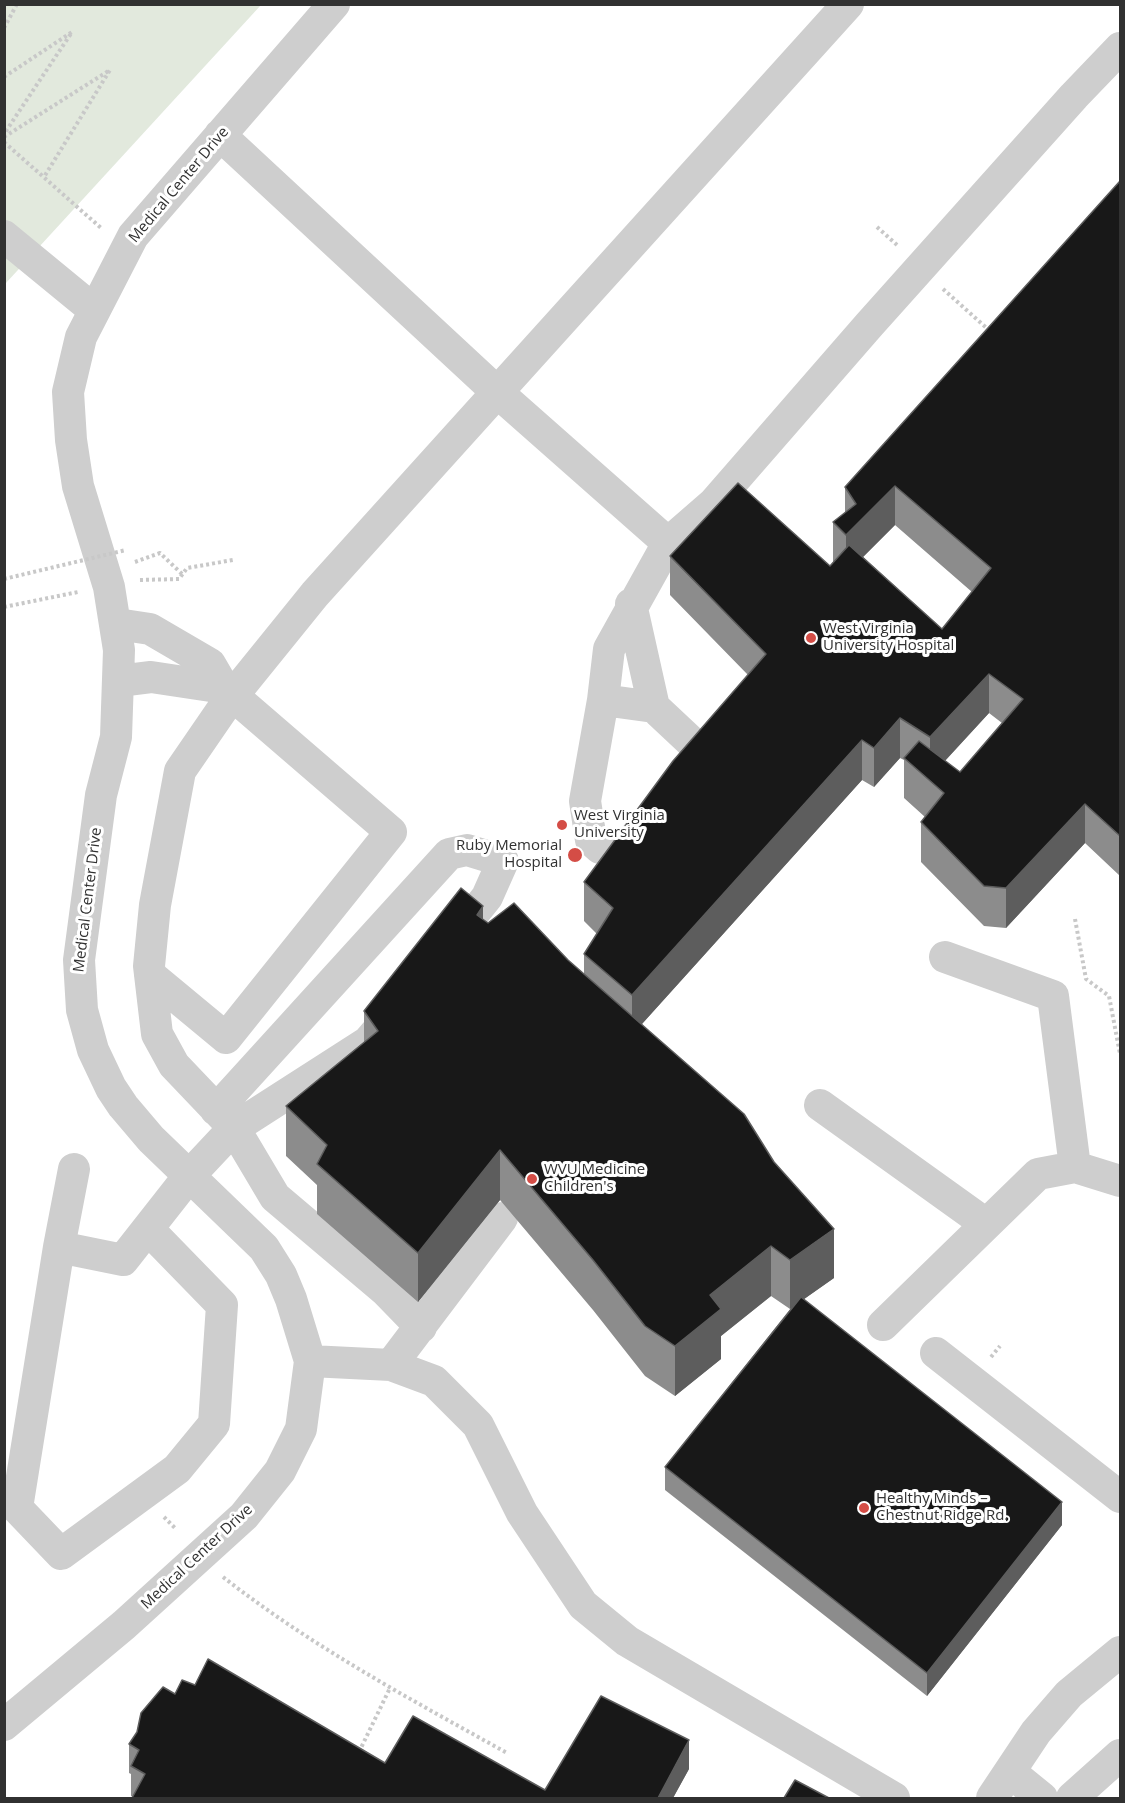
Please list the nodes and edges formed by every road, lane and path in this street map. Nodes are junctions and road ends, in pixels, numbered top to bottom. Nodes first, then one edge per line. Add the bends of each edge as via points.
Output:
1 (17, 4) edge
2 (334, 4) edge
3 (848, 4) edge
4 (4, 28) edge
5 (1120, 48) edge
6 (4, 77) edge
7 (220, 135) junction
8 (4, 136) edge
9 (4, 142) edge
10 (44, 177) junction
11 (876, 227) dead end
12 (101, 228) dead end
13 (4, 236) edge
14 (899, 247) dead end
15 (936, 282) dead end
16 (94, 310) junction
17 (998, 339) edge
18 (497, 392) junction
19 (668, 543) junction
20 (233, 560) dead end
21 (182, 574) junction
22 (4, 579) edge
23 (137, 581) dead end
24 (81, 591) dead end
25 (631, 604) junction
26 (4, 607) edge
27 (117, 624) junction
28 (119, 681) junction
29 (229, 691) junction
30 (603, 700) junction
31 (654, 707) junction
32 (1075, 919) dead end
33 (439, 957) edge
34 (945, 957) dead end
35 (150, 975) junction
36 (397, 1008) edge
37 (1120, 1054) edge
38 (820, 1105) dead end
39 (225, 1119) junction
40 (1075, 1167) junction
41 (74, 1169) dead end
42 (189, 1176) junction
43 (1120, 1181) edge
44 (502, 1218) dead end
45 (987, 1224) junction
46 (148, 1229) junction
47 (59, 1247) junction
48 (883, 1325) dead end
49 (421, 1327) junction
50 (936, 1353) dead end
51 (310, 1361) junction
52 (391, 1365) junction
53 (1120, 1497) edge
54 (220, 1575) dead end
55 (1120, 1652) edge
56 (390, 1688) junction
57 (4, 1725) edge
58 (507, 1753) dead end
59 (1120, 1755) edge
60 (354, 1761) edge
61 (1010, 1772) junction
62 (894, 1798) edge
63 (992, 1798) edge
64 (1042, 1798) edge
65 (1047, 1798) edge
66 (1072, 1798) edge

1 - 4 path
2 - 7 street, Medical Center Drive
3 - 18 street
5 - 19 street via 714,503
6 - 8 path via 72,32
7 - 16 street, Medical Center Drive via 133,236
7 - 18 street
8 - 10 path via 110,70
9 - 10 path
10 - 12 path
11 - 14 path
13 - 16 street
15 - 17 path
16 - 27 street, Medical Center Drive via 81,337 68,392 70,440 78,486
18 - 19 street
18 - 29 street
19 - 25 street
20 - 21 path via 187,568
21 - 22 path, bridge via 160,553 130,563 126,550
21 - 23 path via 179,579
24 - 26 path
25 - 30 street via 609,649
25 - 31 street
27 - 28 street, Medical Center Drive
27 - 29 street via 150,629 210,664
28 - 29 street via 151,677
28 - 42 street, Medical Center Drive via 116,737 101,795 79,960 82,1010 93,1050 111,1088 151,1139
29 - 35 street via 180,771 155,905
29 - 35 street via 392,832 226,1038
30 - 31 street
30 - 31 street via 585,801 591,840 600,848 613,849 632,841 702,752
32 - 37 path via 1086,979 1109,996
33 - 39 street via 487,897 503,861 467,850 449,854
34 - 40 street via 1053,996
35 - 39 street via 157,1034 174,1065
36 - 39 street via 368,1042
38 - 45 street
39 - 42 street
39 - 49 street via 275,1197 386,1291
40 - 43 street
40 - 45 street via 1038,1174
41 - 47 street
42 - 46 street
42 - 51 street, Medical Center Drive via 264,1248 291,1299
44 - 49 street
45 - 48 street
46 - 47 street via 123,1260
46 - 47 street via 222,1305 214,1424 177,1469 61,1554 18,1508
49 - 52 street
50 - 53 street
51 - 52 street
51 - 57 street, Medical Center Drive via 301,1429 280,1471 244,1516 124,1625
52 - 62 street via 434,1381 478,1425 522,1513 584,1605 627,1641
54 - 56 path via 273,1616
55 - 61 street via 1069,1694 1036,1732
56 - 58 path
56 - 60 path
59 - 66 street
61 - 63 street
61 - 64 street
64 - 65 street

